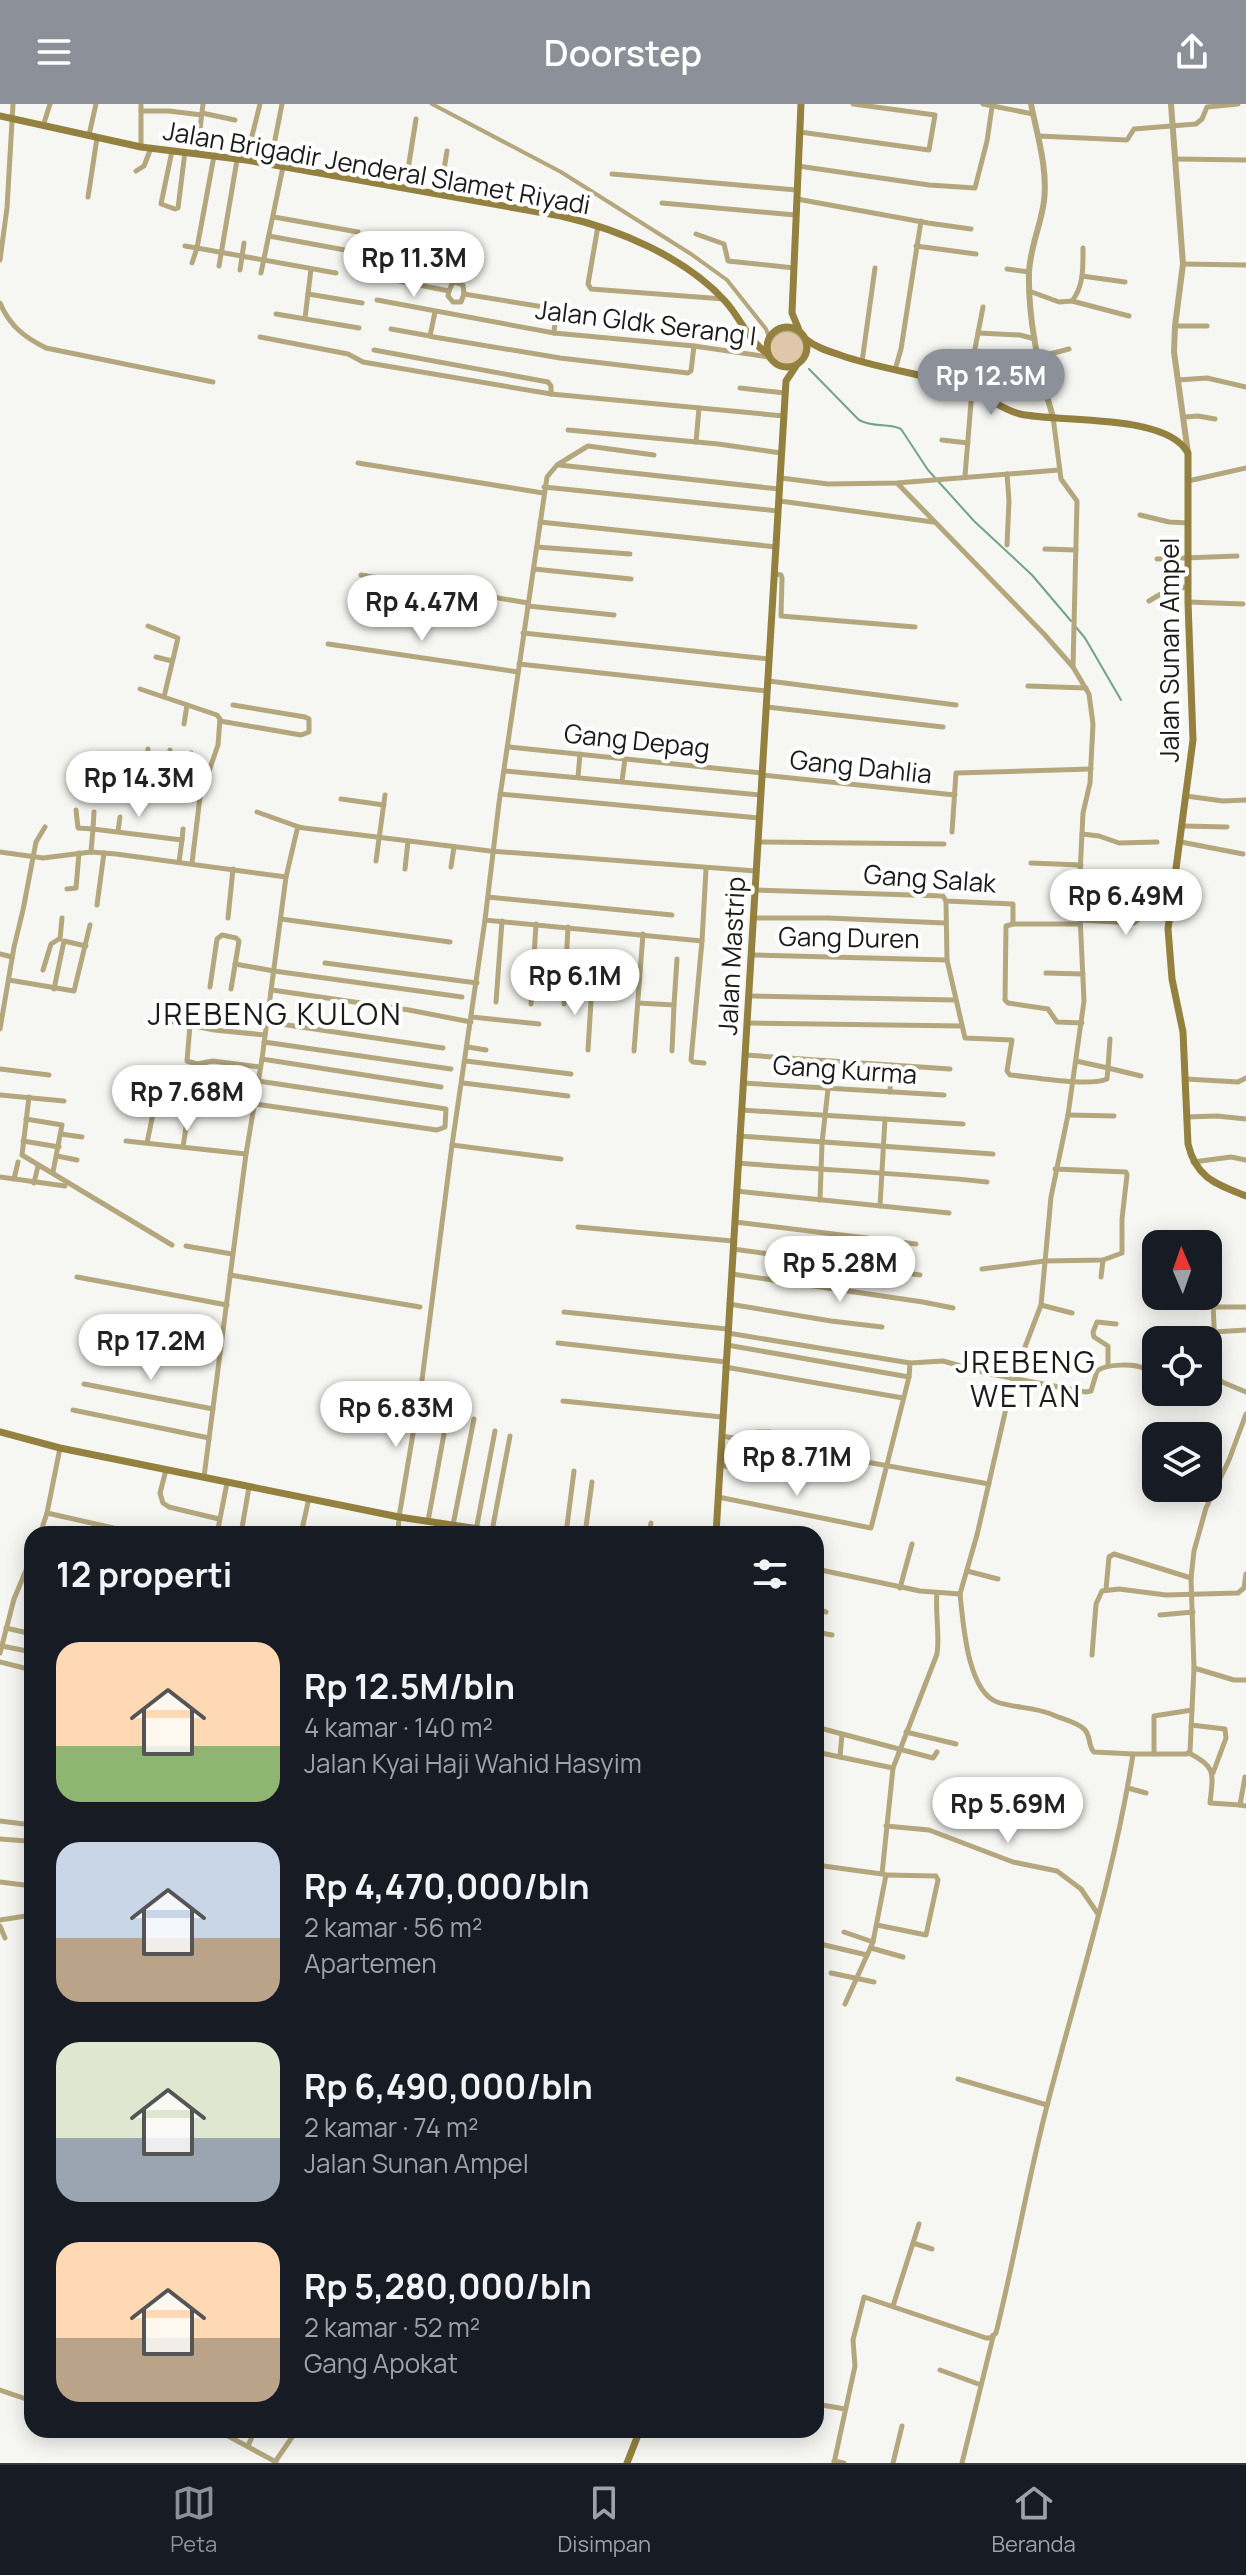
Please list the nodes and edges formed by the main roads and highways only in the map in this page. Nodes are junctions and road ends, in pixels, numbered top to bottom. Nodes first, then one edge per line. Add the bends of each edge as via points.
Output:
1 (801, 104) edge
2 (0, 116) edge
3 (792, 313) junction
4 (785, 327) junction
5 (799, 332) junction
6 (768, 340) junction
7 (807, 340) junction
8 (755, 342) junction
9 (822, 350) junction
10 (807, 353) junction
11 (768, 355) junction
12 (778, 365) junction
13 (796, 366) junction
14 (786, 381) junction
15 (1246, 1196) edge
16 (0, 1432) edge
17 (453, 1526) edge
18 (716, 1526) edge
19 (637, 2438) edge
20 (627, 2463) edge

1 - 3 main road
2 - 8 main road, Jalan Brigadir Jenderal Slamet Riyadi via 141,147 283,167 598,225 673,261 724,299
3 - 4 main road
3 - 5 main road
4 - 5 main road
4 - 6 main road
5 - 7 main road
6 - 8 main road
6 - 11 main road
7 - 9 main road
7 - 10 main road
8 - 11 main road, Jalan Brigadir Jenderal Slamet Riyadi
9 - 10 main road
9 - 15 main road, Jalan Sunan Ampel via 972,390 1020,414 1151,429 1181,442 1188,453 1193,740 1181,842 1158,900 1183,1032 1192,1162 1207,1178
10 - 13 main road, Jalan Mastrip
11 - 12 main road, Jalan Brigadir Jenderal Slamet Riyadi
12 - 13 main road
12 - 14 main road
13 - 14 main road, Jalan Mastrip
14 - 18 main road, Jalan Mastrip via 776,613 760,795
16 - 17 main road
19 - 20 main road

